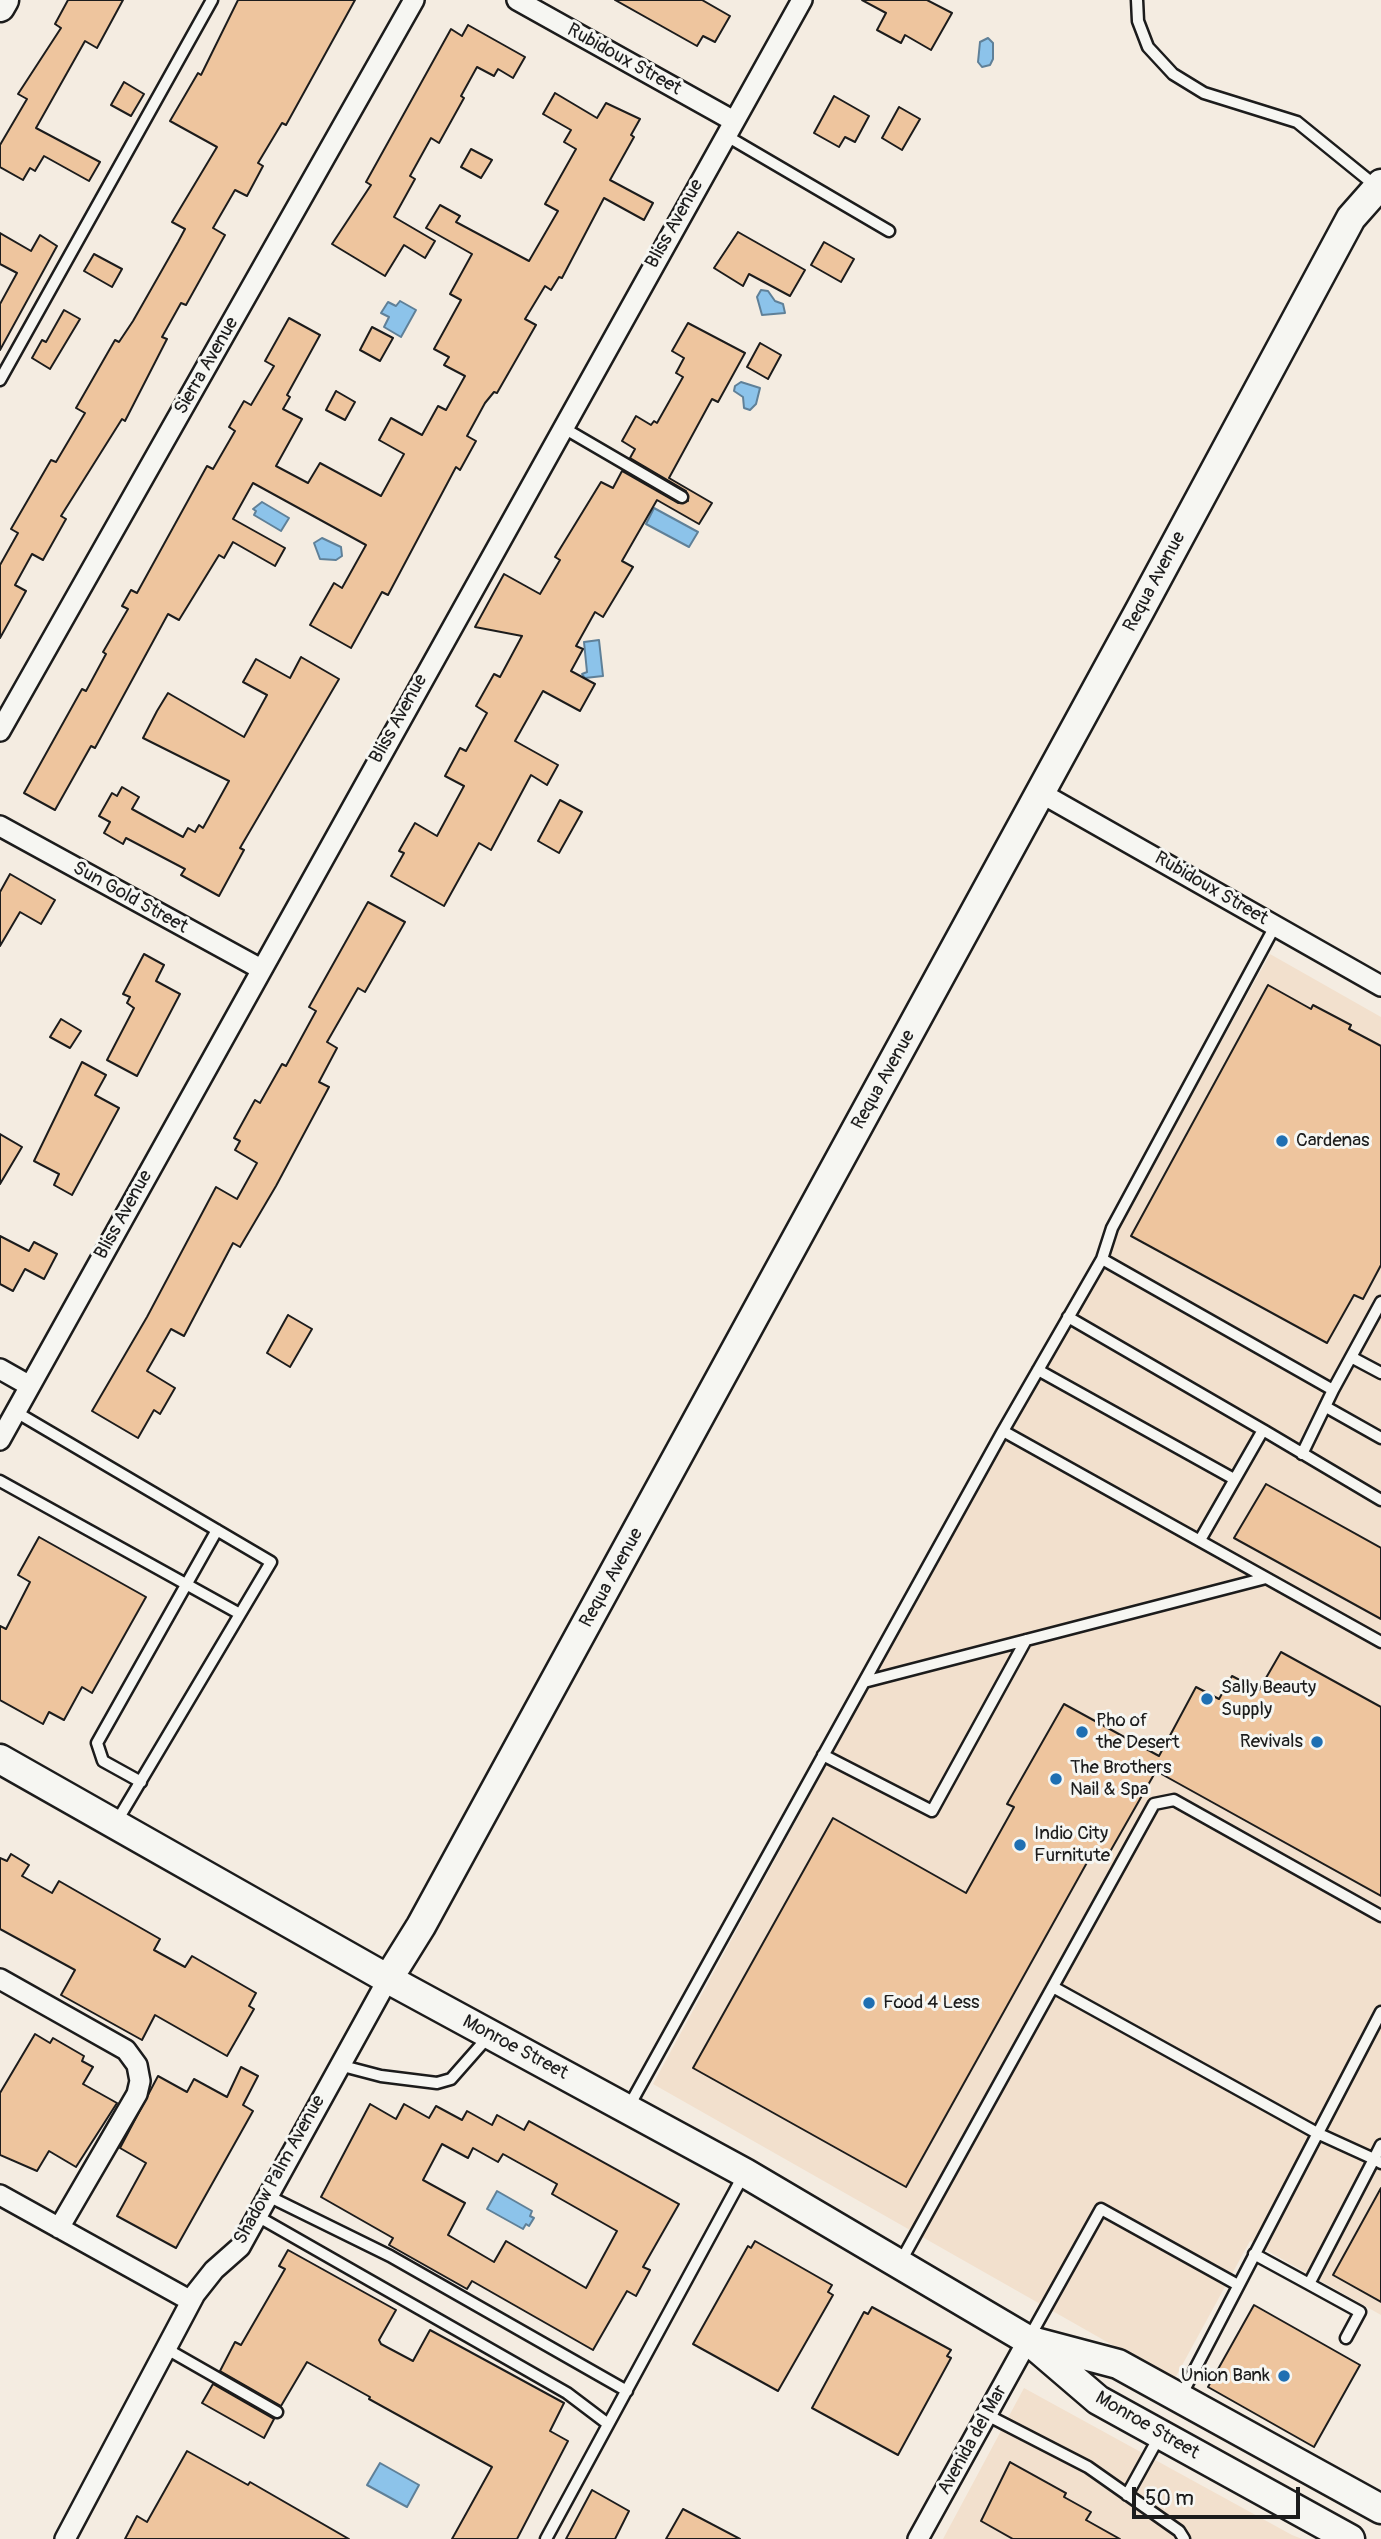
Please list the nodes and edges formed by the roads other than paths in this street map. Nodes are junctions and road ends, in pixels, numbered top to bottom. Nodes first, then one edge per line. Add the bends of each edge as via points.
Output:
1 (4, 0) edge
2 (212, 0) edge
3 (414, 0) edge
4 (517, 0) edge
5 (802, 0) edge
6 (1137, 0) edge
7 (0, 8) edge
8 (728, 128) junction
9 (1380, 187) edge
10 (889, 231) dead end
11 (0, 380) edge
12 (562, 427) junction
13 (682, 497) dead end
14 (0, 731) edge
15 (1041, 793) junction
16 (0, 827) edge
17 (1275, 926) junction
18 (261, 969) junction
19 (1381, 986) edge
20 (1102, 1259) junction
21 (1381, 1302) edge
22 (1068, 1317) junction
23 (1351, 1357) junction
24 (0, 1369) edge
25 (1038, 1370) junction
26 (1381, 1373) edge
27 (30, 1386) junction
28 (1333, 1390) junction
29 (1326, 1407) junction
30 (16, 1412) junction
31 (1263, 1430) junction
32 (1003, 1431) junction
33 (1381, 1438) edge
34 (0, 1440) edge
35 (1302, 1454) junction
36 (1234, 1479) junction
37 (0, 1481) edge
38 (1381, 1500) edge
39 (217, 1530) junction
40 (1200, 1541) junction
41 (1266, 1578) junction
42 (186, 1584) junction
43 (240, 1614) junction
44 (1026, 1640) junction
45 (1381, 1642) edge
46 (864, 1682) junction
47 (823, 1755) junction
48 (0, 1759) edge
49 (141, 1782) junction
50 (115, 1825) junction
51 (1381, 1916) edge
52 (0, 1979) edge
53 (388, 1979) junction
54 (1053, 1987) junction
55 (1381, 2012) edge
56 (491, 2035) junction
57 (339, 2065) junction
58 (628, 2109) junction
59 (1317, 2133) junction
60 (1381, 2146) edge
61 (1377, 2161) edge
62 (745, 2173) junction
63 (0, 2195) edge
64 (268, 2196) junction
65 (257, 2216) junction
66 (59, 2228) junction
67 (1254, 2254) junction
68 (899, 2264) junction
69 (1309, 2284) junction
70 (1238, 2285) junction
71 (191, 2301) junction
72 (1346, 2339) dead end
73 (1028, 2340) junction
74 (165, 2347) junction
75 (627, 2391) junction
76 (1178, 2400) junction
77 (277, 2412) dead end
78 (987, 2415) junction
79 (608, 2424) junction
80 (1160, 2435) junction
81 (1127, 2494) junction
82 (1381, 2509) edge
83 (65, 2539) edge
84 (546, 2539) edge
85 (918, 2539) edge
86 (1184, 2539) edge
87 (1350, 2539) edge

1 - 7 street
2 - 11 lane
3 - 14 street, Sierra Avenue
4 - 8 street, Rubidoux Street
5 - 8 street, Bliss Avenue
6 - 9 lane via 1138,21 1148,47 1173,74 1204,93 1297,122
8 - 10 lane, Rubidoux Street
8 - 12 street, Bliss Avenue
9 - 15 street, Requa Avenue via 1351,218
12 - 13 lane
12 - 18 street, Bliss Avenue
15 - 17 street, Rubidoux Street
15 - 53 street, Requa Avenue
16 - 18 street, Sun Gold Street
17 - 19 street, Rubidoux Street
17 - 20 lane via 1112,1228
18 - 27 street, Bliss Avenue
20 - 22 lane
20 - 28 lane
21 - 23 lane
22 - 25 lane
22 - 31 lane
23 - 26 lane
23 - 28 lane
24 - 27 street
25 - 32 lane
25 - 36 lane
27 - 30 street, Bliss Avenue
28 - 29 lane
29 - 33 lane
29 - 35 lane
30 - 34 street, Bliss Avenue
30 - 39 lane
31 - 35 lane
31 - 36 lane
32 - 40 lane
32 - 46 lane
35 - 38 lane
36 - 40 lane
37 - 42 lane
39 - 42 lane
39 - 43 lane via 271,1562
40 - 41 lane
41 - 44 lane
41 - 45 lane
42 - 43 lane
42 - 49 lane via 97,1743 103,1761
43 - 49 lane
44 - 46 lane
44 - 47 lane via 932,1811
46 - 47 lane
47 - 58 lane
48 - 50 street, Monroe Street
49 - 50 lane
50 - 53 street, Monroe Street
51 - 54 lane via 1174,1800 1154,1804
52 - 66 street via 126,2050 137,2065 137,2094
53 - 56 street, Monroe Street
53 - 57 street, Shadow Palm Avenue
54 - 59 lane
54 - 68 lane
55 - 59 lane
56 - 57 lane via 451,2079 437,2083
56 - 58 street, Monroe Street
57 - 64 street, Shadow Palm Avenue
58 - 62 street, Monroe Street
59 - 61 lane
59 - 67 lane
60 - 61 lane
61 - 69 lane
62 - 68 street, Monroe Street
62 - 75 lane
63 - 66 street
64 - 65 street, Shadow Palm Avenue
64 - 75 lane via 390,2256
65 - 71 street, Shadow Palm Avenue via 240,2247 214,2270
65 - 79 lane via 567,2393
66 - 71 street
67 - 69 lane
67 - 70 lane
68 - 73 street, Monroe Street
69 - 72 lane via 1360,2312
70 - 73 lane via 1101,2209
70 - 76 lane
71 - 74 street, Shadow Palm Avenue
73 - 76 street, Monroe Street via 1118,2364
73 - 78 street, Avenida del Mar
73 - 80 street, Monroe Street via 1098,2400
74 - 77 lane
74 - 83 street, Shadow Palm Avenue
75 - 79 lane
76 - 82 street, Monroe Street
78 - 81 lane via 1088,2467
78 - 85 street, Avenida del Mar
79 - 84 lane
80 - 81 lane
80 - 87 street, Monroe Street
81 - 86 lane

